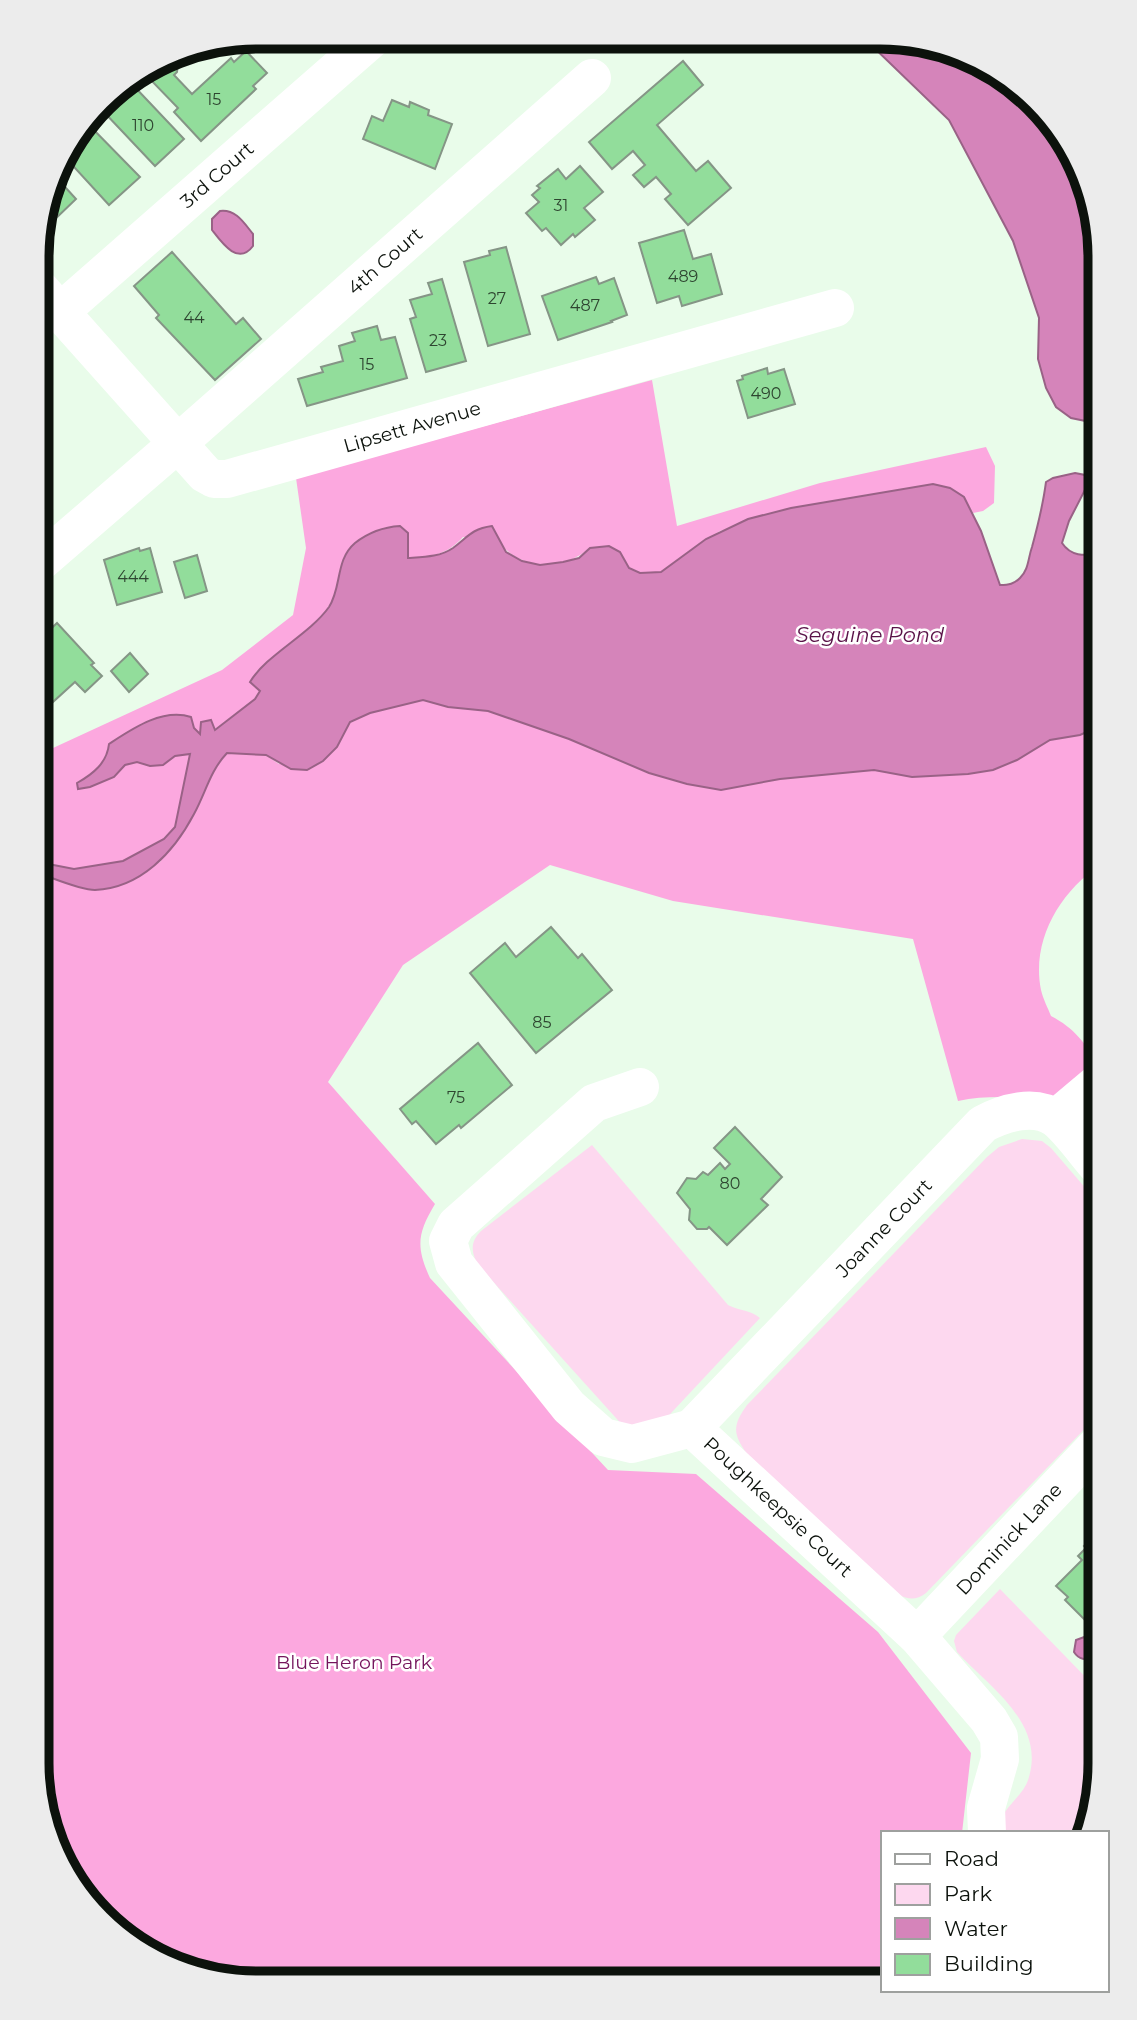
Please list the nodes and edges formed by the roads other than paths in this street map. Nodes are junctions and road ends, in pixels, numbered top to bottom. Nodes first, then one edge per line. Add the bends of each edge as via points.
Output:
1 (359, 49) edge
2 (592, 78) dead end
3 (50, 300) edge
4 (835, 308) dead end
5 (177, 444) junction
6 (49, 555) edge
7 (640, 1087) dead end
8 (1088, 1092) edge
9 (1056, 1118) junction
10 (1088, 1155) edge
11 (692, 1428) junction
12 (1088, 1455) edge
13 (917, 1636) junction
14 (987, 1831) edge

1 - 3 street, 3rd Court
2 - 5 street, 4th Court
3 - 5 street, Lipsett Avenue
4 - 5 street, Lipsett Avenue via 227,479 214,480 205,474
5 - 6 street
7 - 11 street, Poughkeepsie Court via 594,1103 456,1225 448,1241 454,1263 569,1407 603,1437 632,1444
8 - 9 street
9 - 10 street
9 - 11 street, Joanne Court via 1018,1111 983,1124
11 - 13 street, Poughkeepsie Court
12 - 13 street, Dominick Lane
13 - 14 street, Poughkeepsie Court via 999,1737 1000,1759 986,1808

